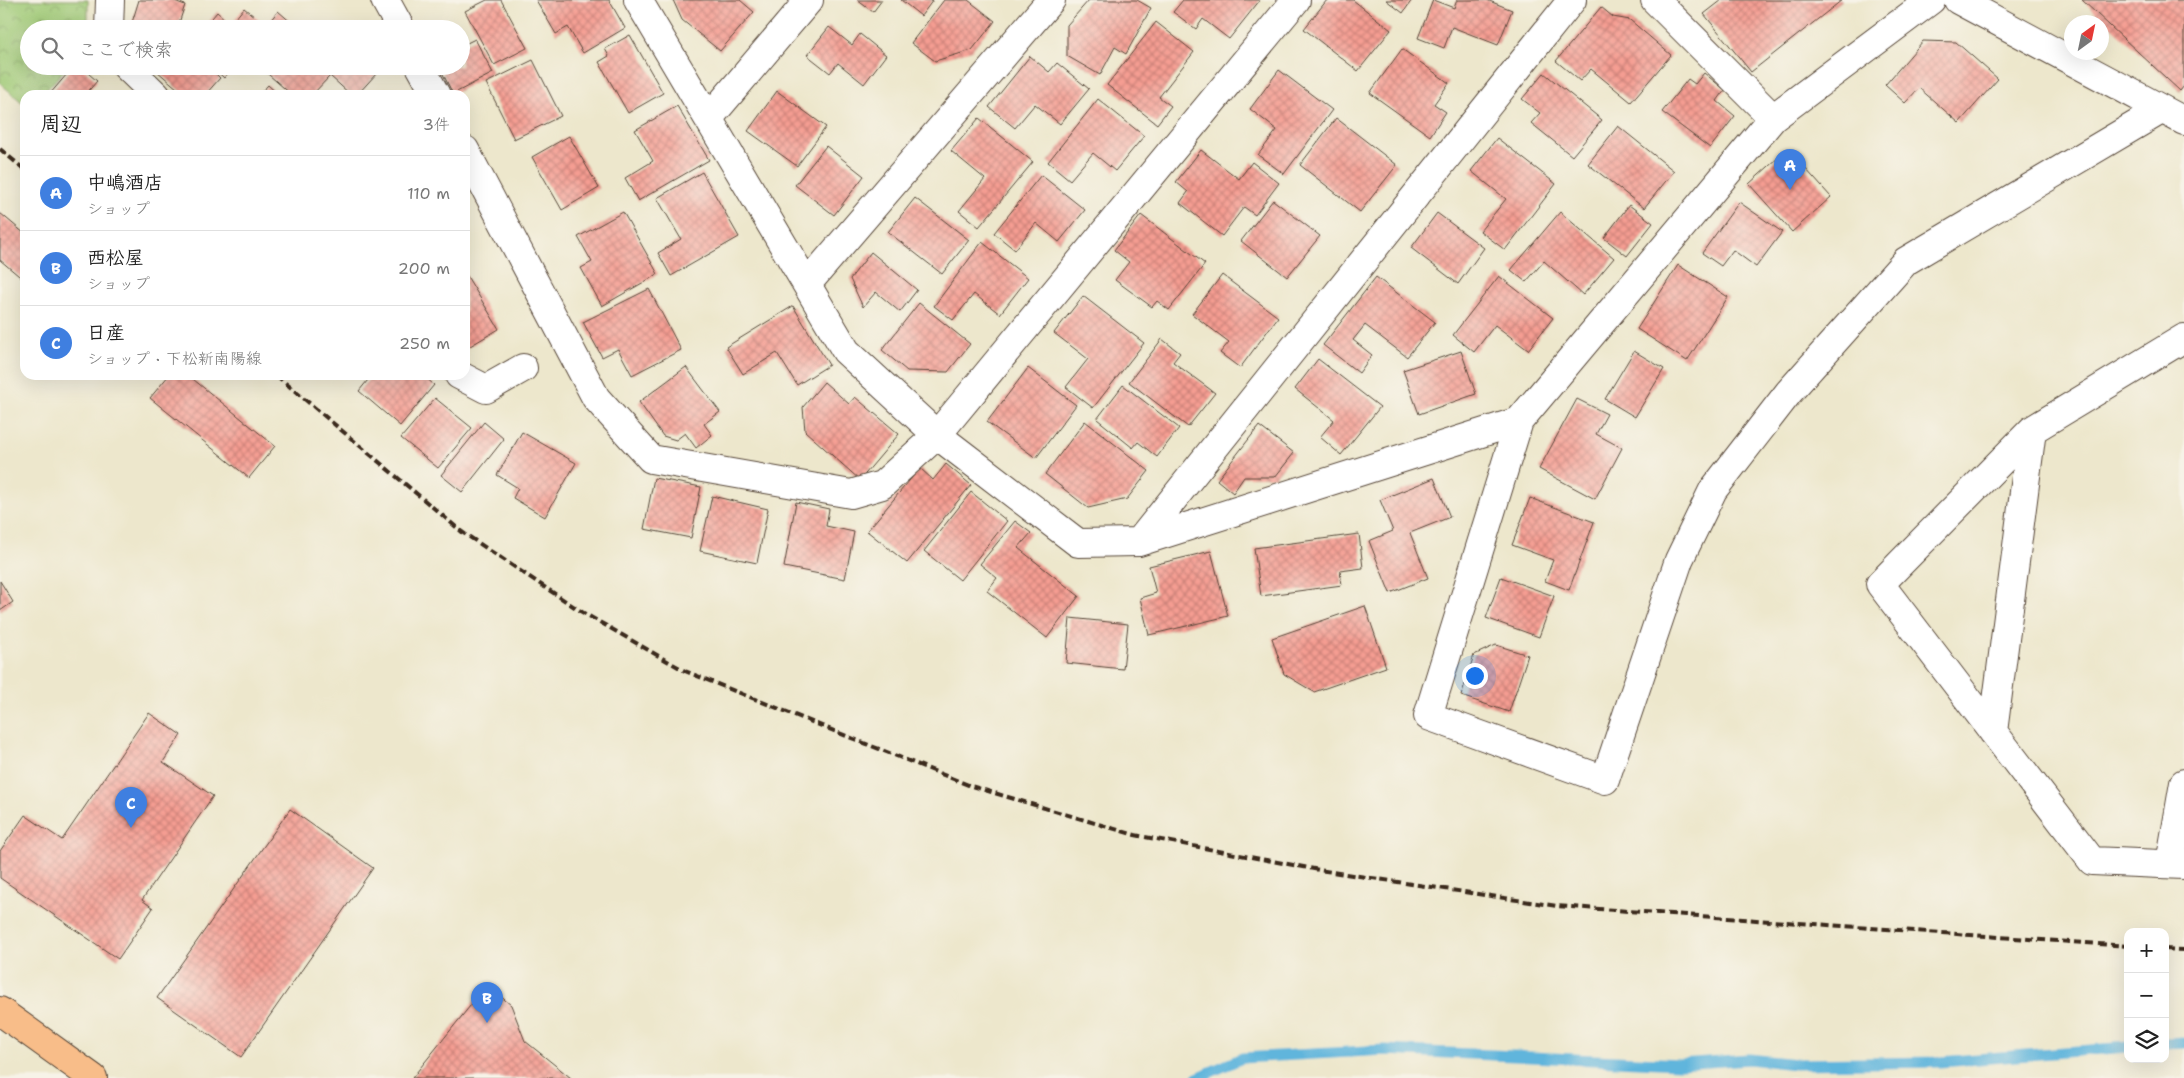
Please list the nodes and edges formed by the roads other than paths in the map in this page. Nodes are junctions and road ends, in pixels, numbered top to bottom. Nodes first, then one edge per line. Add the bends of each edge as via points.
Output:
1 (110, 0) edge
2 (385, 0) edge
3 (638, 0) edge
4 (809, 0) edge
5 (1050, 0) edge
6 (1296, 0) edge
7 (1572, 0) edge
8 (1655, 0) edge
9 (1931, 0) edge
10 (1958, 0) edge
11 (109, 20) edge
12 (396, 20) edge
13 (135, 75) edge
14 (425, 75) edge
15 (151, 90) edge
16 (433, 90) edge
17 (2172, 115) edge
18 (709, 118) junction
19 (1773, 118) junction
20 (470, 159) edge
21 (806, 284) junction
22 (2184, 338) edge
23 (523, 368) dead end
24 (469, 380) edge
25 (1519, 421) junction
26 (2032, 430) junction
27 (937, 435) junction
28 (1139, 542) junction
29 (1993, 732) junction
30 (2184, 784) edge
31 (2177, 865) edge
32 (0, 1012) edge
33 (93, 1078) edge

1 - 11 street
2 - 12 street
3 - 18 street
4 - 18 street
5 - 21 street
6 - 27 street
7 - 28 street
8 - 19 street
9 - 19 street
10 - 17 street
13 - 15 street
14 - 16 street
17 - 25 street via 1906,261 1789,392 1713,490 1679,560 1605,780 1428,716
18 - 21 street
19 - 25 street
20 - 27 street via 596,398 651,460 850,494 882,485
21 - 27 street via 846,351
22 - 26 street
23 - 24 street via 486,389
25 - 28 street
26 - 29 street
26 - 29 street via 1880,584
27 - 28 street via 1078,542
29 - 31 street via 2092,861
30 - 31 street
32 - 33 main road

